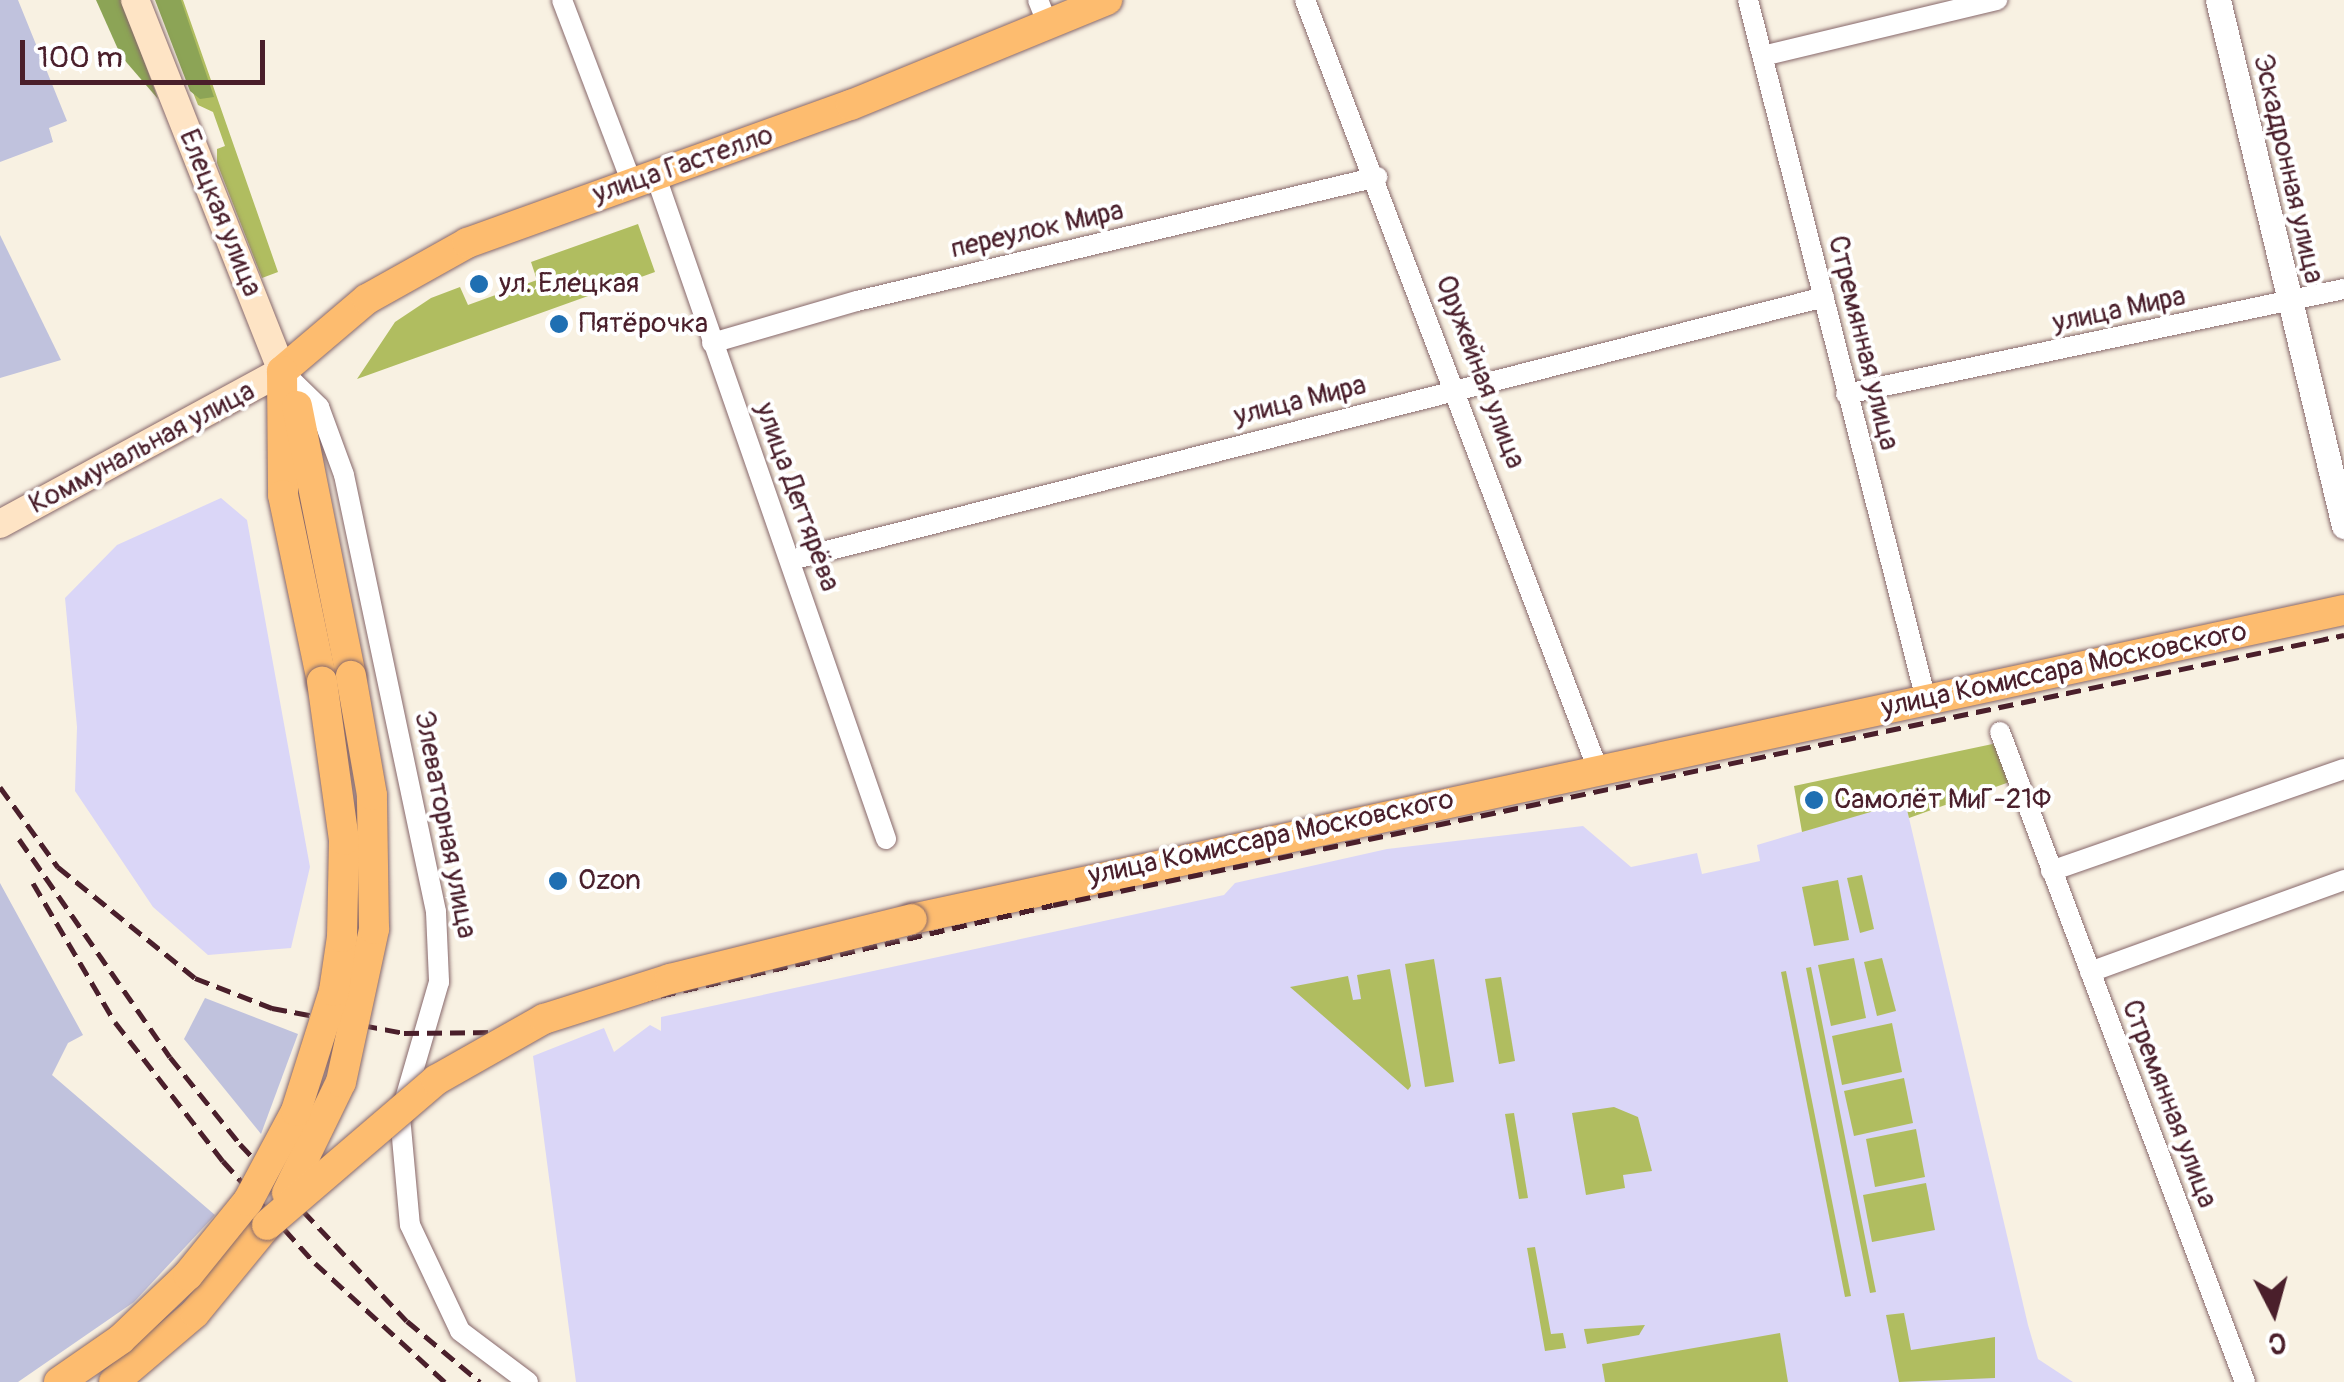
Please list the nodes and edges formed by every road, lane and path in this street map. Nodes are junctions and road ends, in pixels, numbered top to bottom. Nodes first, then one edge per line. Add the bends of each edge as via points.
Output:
1 (135, 0) edge
2 (562, 0) edge
3 (1107, 0) edge
4 (1305, 0) edge
5 (1748, 0) edge
6 (1997, 0) edge
7 (2218, 0) edge
8 (1043, 13) edge
9 (1763, 56) junction
10 (644, 178) junction
11 (1377, 178) junction
12 (2344, 289) edge
13 (1824, 297) junction
14 (2288, 301) junction
15 (712, 343) junction
16 (282, 371) junction
17 (1458, 389) junction
18 (1846, 394) junction
19 (0, 524) edge
20 (2344, 526) edge
21 (791, 560) junction
22 (2344, 610) edge
23 (336, 679) junction
24 (1926, 700) junction
25 (2000, 732) dead end
26 (1598, 766) junction
27 (2344, 769) edge
28 (886, 839) dead end
29 (2051, 871) junction
30 (2344, 880) edge
31 (2090, 972) junction
32 (267, 1225) junction
33 (58, 1382) edge
34 (114, 1382) edge
35 (528, 1382) edge
36 (2245, 1382) edge

1 - 16 main road, Елецкая улица
2 - 10 street, улица Дегтярёва
3 - 8 main road, улица Гастелло
4 - 11 street, Оружейная улица
5 - 9 street, Стремянная улица
6 - 9 street
7 - 14 street, Эскадронная улица
8 - 10 main road, улица Гастелло
9 - 13 street, Стремянная улица
10 - 15 street, улица Дегтярёва
10 - 16 main road, улица Гастелло via 420,266 332,326
11 - 15 street, переулок Мира
11 - 17 street, Оружейная улица
12 - 14 street, улица Мира
13 - 17 street, улица Мира
13 - 18 street, Стремянная улица
14 - 18 street, улица Мира
14 - 20 street, Эскадронная улица
15 - 21 street, улица Дегтярёва
16 - 19 main road, Коммунальная улица
16 - 23 main road via 300,415
16 - 35 street, Элеваторная улица via 320,407 344,475 436,912 439,982 400,1116 410,1225 460,1330
17 - 21 street, улица Мира
17 - 26 street, Оружейная улица
18 - 24 street, Стремянная улица
21 - 28 street, улица Дегтярёва
22 - 24 main road, улица Комиссара Московского
23 - 32 main road, bridge via 376,842 369,967 341,1082
23 - 33 main road, bridge via 345,879 334,992 296,1111 248,1201 188,1275 121,1338
24 - 26 main road, улица Комиссара Московского
25 - 29 street, Стремянная улица
26 - 32 main road, улица Комиссара Московского, bridge via 670,979 526,1028 436,1080
27 - 29 street
29 - 31 street, Стремянная улица
30 - 31 street
31 - 36 street, Стремянная улица
32 - 34 main road via 196,1313

